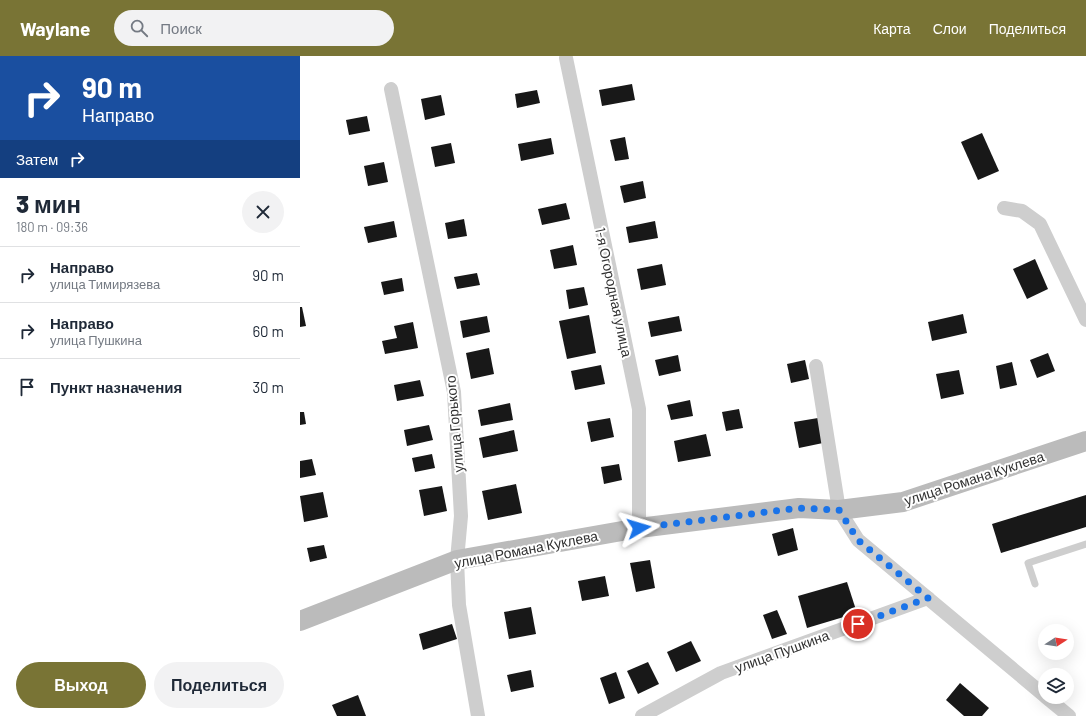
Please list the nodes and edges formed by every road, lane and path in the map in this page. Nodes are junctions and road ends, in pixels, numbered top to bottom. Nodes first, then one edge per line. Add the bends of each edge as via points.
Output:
1 (566, 58) dead end
2 (391, 89) dead end
3 (1004, 208) dead end
4 (1086, 320) edge
5 (816, 366) dead end
6 (1086, 441) edge
7 (839, 510) junction
8 (639, 528) junction
9 (1086, 544) edge
10 (457, 560) junction
11 (1035, 584) dead end
12 (928, 598) junction
13 (300, 621) edge
14 (1038, 689) edge
15 (1055, 704) edge
16 (478, 716) edge
17 (642, 716) edge
18 (1069, 716) edge

1 - 8 street, 1-я Огородная улица via 638,410
2 - 10 street, улица Горького via 454,392 461,516
3 - 4 street via 1022,211 1040,224
5 - 7 street
6 - 7 street, улица Романа Куклева via 904,502
7 - 8 street, улица Романа Куклева via 799,508
7 - 12 street via 858,540
8 - 10 street, улица Романа Куклева
9 - 11 lane via 1028,563
10 - 13 street, улица Романа Куклева
10 - 16 street, улица Горького via 459,605
12 - 14 street
12 - 17 street, улица Пушкина via 721,673
15 - 18 street

